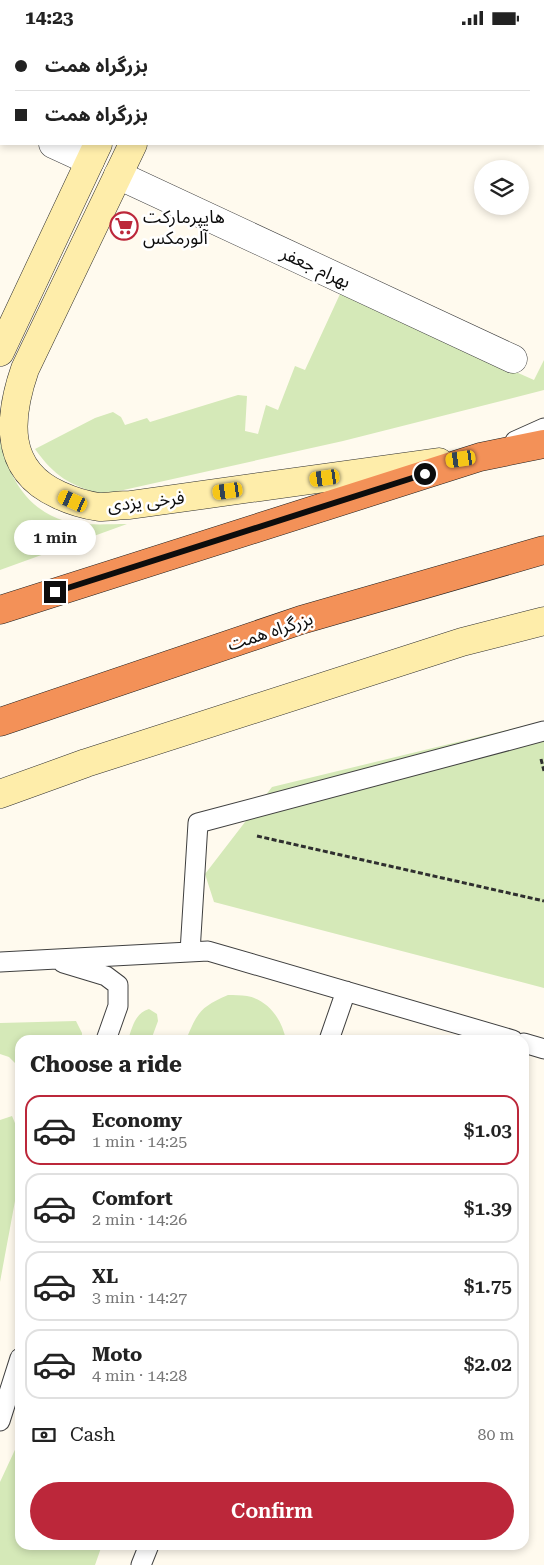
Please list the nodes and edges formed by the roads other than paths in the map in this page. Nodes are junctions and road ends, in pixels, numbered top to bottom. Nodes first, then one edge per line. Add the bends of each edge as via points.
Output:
1 (58, 145) edge
2 (133, 145) edge
3 (94, 152) edge
4 (118, 175) junction
5 (0, 352) edge
6 (514, 359) dead end
7 (544, 428) edge
8 (544, 444) edge
9 (480, 457) junction
10 (544, 550) edge
11 (0, 610) edge
12 (544, 621) edge
13 (0, 721) edge
14 (544, 731) edge
15 (0, 794) edge
16 (190, 952) junction
17 (52, 959) junction
18 (0, 962) edge
19 (346, 991) junction
20 (108, 1035) edge
21 (331, 1035) edge
22 (497, 1035) edge
23 (529, 1044) edge
24 (544, 1049) edge
25 (15, 1374) edge
26 (0, 1421) edge
27 (146, 1550) edge
28 (141, 1565) edge

1 - 3 street
2 - 4 main road, فرخی یزدی
3 - 5 main road
4 - 6 street, بهرام جعفر
4 - 9 main road, فرخی یزدی via 25,369 17,394 13,433 23,468 36,482 73,501 100,507
7 - 9 lane
8 - 9 highway
9 - 11 highway
10 - 13 highway, بزرگراه همت via 301,620
12 - 15 main road via 462,642 86,763
14 - 16 lane via 198,823
16 - 17 lane
16 - 19 lane via 208,951
17 - 18 lane
17 - 20 lane via 106,976 118,985 118,1006
19 - 21 lane
19 - 22 lane
23 - 24 lane
25 - 26 lane
27 - 28 lane

